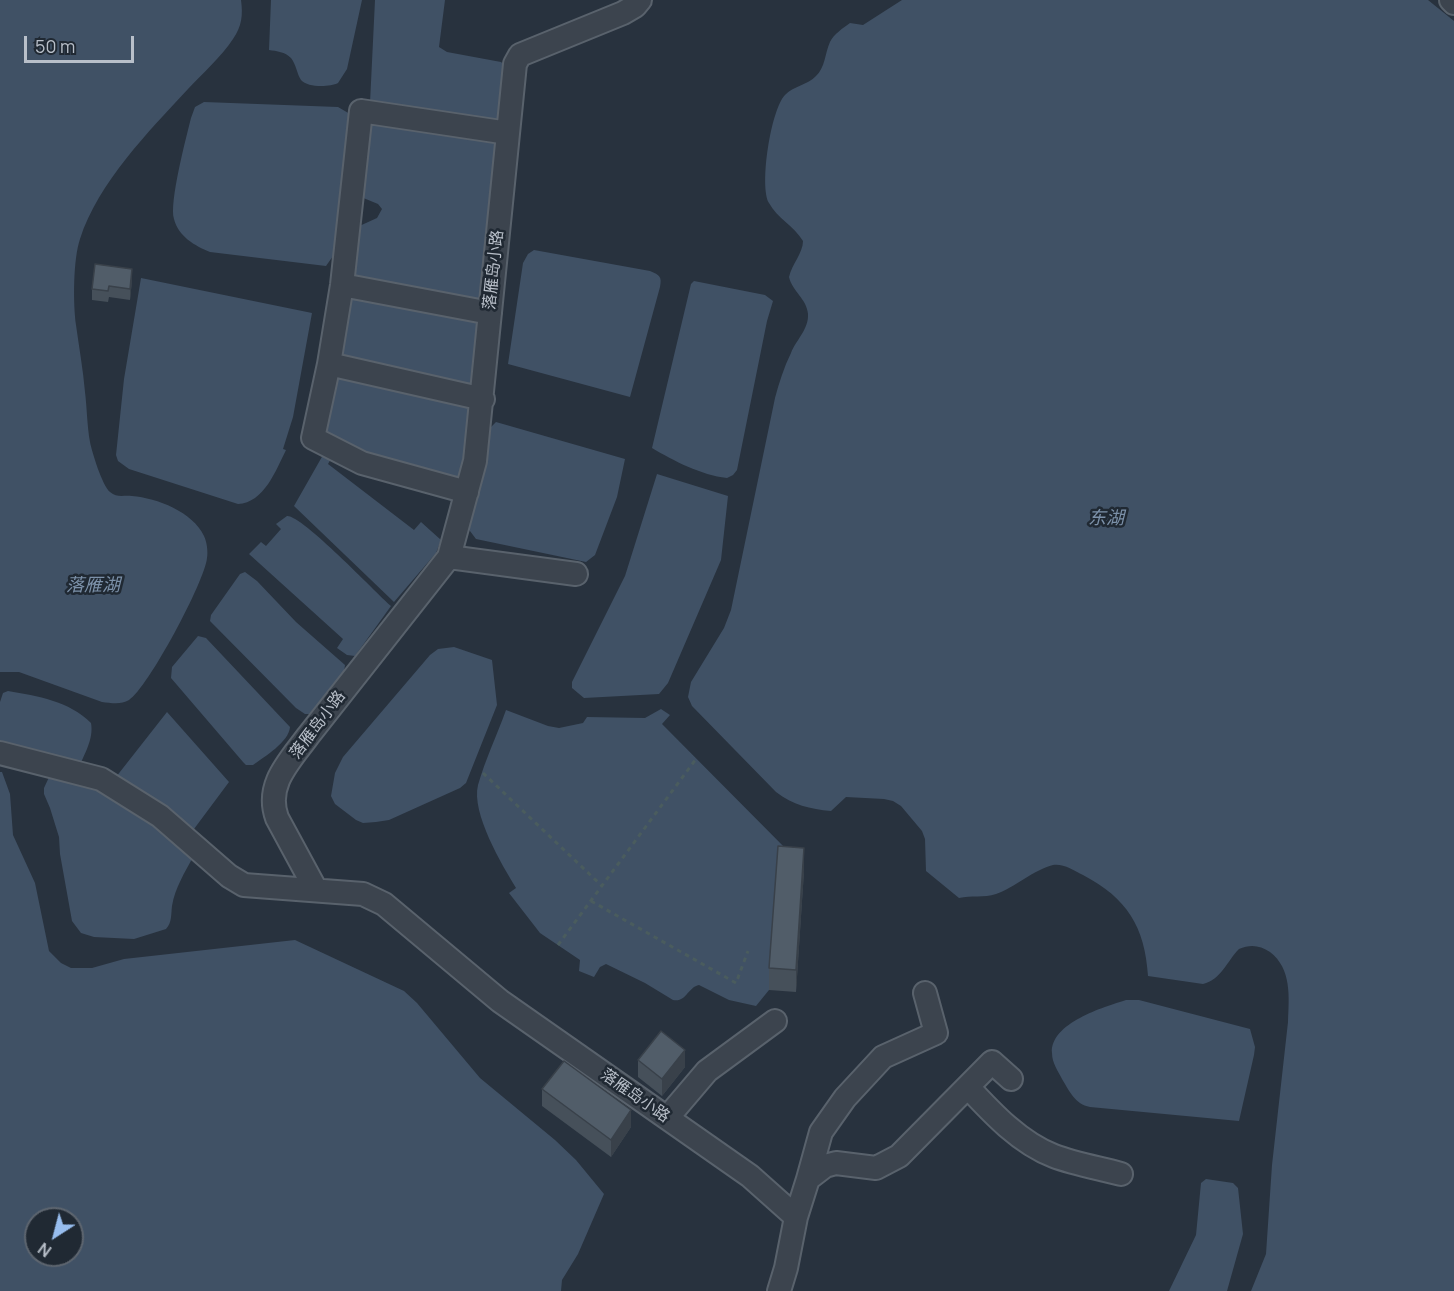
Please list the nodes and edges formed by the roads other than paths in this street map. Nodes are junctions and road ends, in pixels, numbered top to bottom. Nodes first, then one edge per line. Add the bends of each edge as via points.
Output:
1 (640, 0) edge
2 (508, 133) junction
3 (342, 285) junction
4 (490, 313) junction
5 (328, 364) junction
6 (483, 399) junction
7 (467, 492) junction
8 (449, 557) junction
9 (576, 574) dead end
10 (0, 753) edge
11 (316, 890) junction
12 (925, 993) dead end
13 (775, 1021) dead end
14 (1011, 1079) dead end
15 (968, 1087) junction
16 (667, 1118) junction
17 (1121, 1174) dead end
18 (808, 1179) junction
19 (796, 1217) junction
20 (779, 1291) edge

1 - 2 street, 落雁岛小路 via 623,13 520,55 515,64
2 - 3 street via 361,111
2 - 4 street, 落雁岛小路
3 - 4 street
3 - 5 street
4 - 6 street, 落雁岛小路
5 - 6 street
5 - 7 street via 313,438 362,463
6 - 7 street, 落雁岛小路
7 - 8 street, 落雁岛小路
8 - 9 street
8 - 11 street, 落雁岛小路 via 308,736 274,790 277,818
10 - 11 street via 111,784 160,816 244,885
11 - 16 street, 落雁岛小路 via 363,894 384,904 515,1013
12 - 18 street via 936,1033 882,1058 845,1098 821,1132
13 - 16 street via 707,1071
14 - 15 street via 992,1062
15 - 17 street via 1000,1122 1047,1152
15 - 18 street via 893,1161 876,1168 831,1163
16 - 19 street, 落雁岛小路 via 750,1176
18 - 19 street
19 - 20 street

